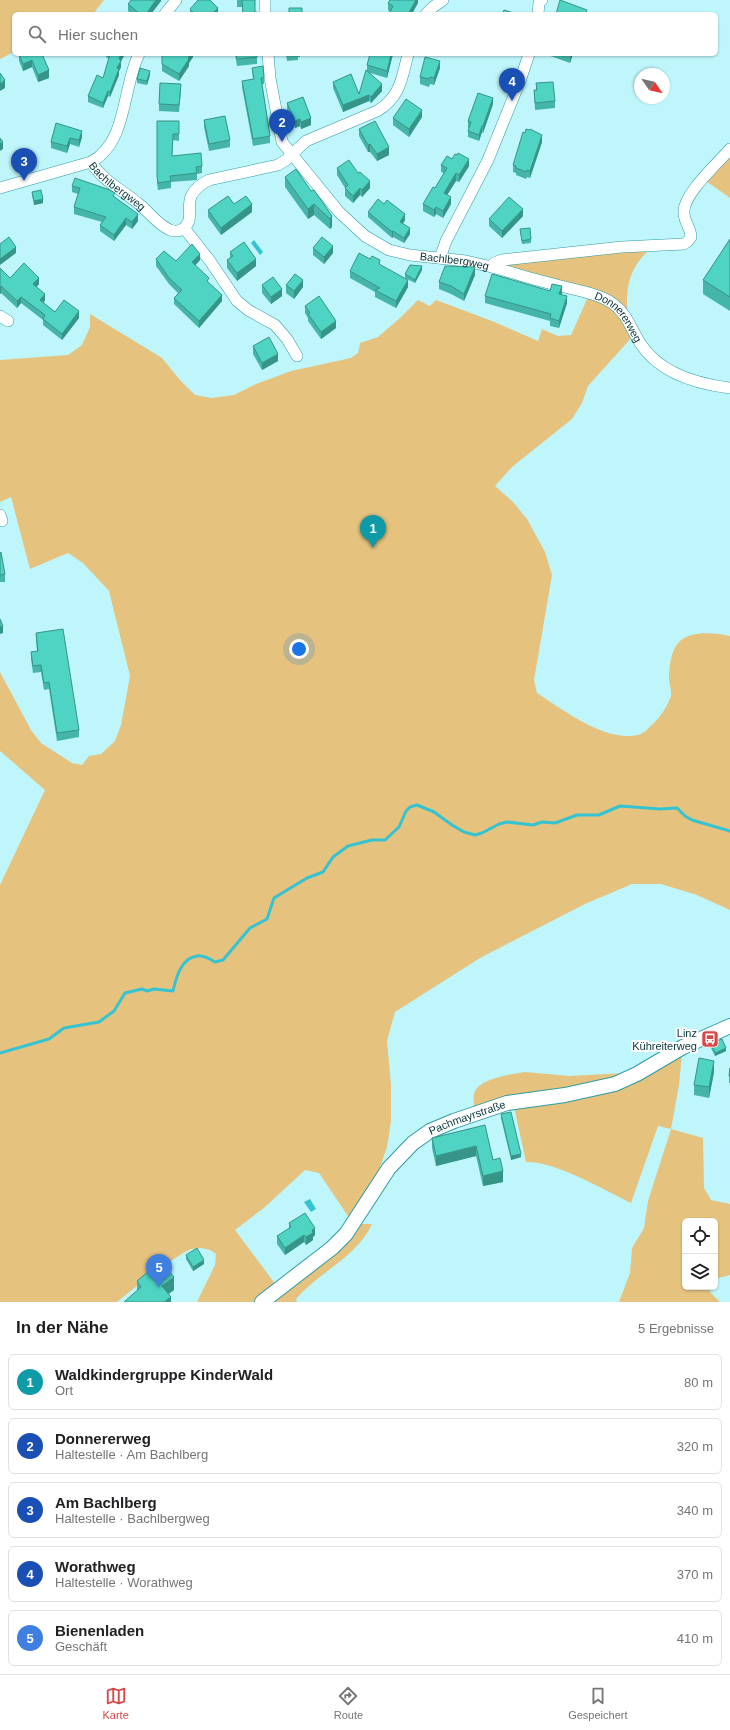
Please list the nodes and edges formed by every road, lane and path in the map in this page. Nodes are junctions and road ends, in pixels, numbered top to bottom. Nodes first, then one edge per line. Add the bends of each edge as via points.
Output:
1 (176, 0) edge
2 (265, 0) edge
3 (443, 0) edge
4 (166, 12) edge
5 (265, 12) edge
6 (428, 12) edge
7 (138, 56) edge
8 (268, 56) edge
9 (407, 56) edge
10 (528, 56) edge
11 (730, 149) edge
12 (292, 155) junction
13 (91, 162) junction
14 (0, 188) edge
15 (184, 228) junction
16 (440, 258) junction
17 (492, 267) junction
18 (298, 356) dead end
19 (730, 388) edge
20 (730, 1026) edge
21 (262, 1302) edge

1 - 4 street
2 - 5 street
3 - 6 street
7 - 13 street via 115,136 106,150
8 - 12 street, Bachlbergweg via 280,133 285,147
9 - 12 street via 397,92 385,106 306,141
10 - 16 street via 488,160 446,241
11 - 17 street, Bachlbergweg via 686,202 684,215 691,236 686,243 502,260 494,263
12 - 15 street via 278,165 209,180 202,184 191,195 188,222
12 - 16 street, Bachlbergweg via 334,207 369,239 393,252
13 - 14 street, Bachlbergweg
13 - 15 street, Bachlbergweg via 106,180 163,226 178,231
15 - 18 street via 237,301 275,325
16 - 17 street, Bachlbergweg
17 - 19 street, Donnererweg via 608,301 620,310 630,322 644,348 661,364 691,380
20 - 21 street, Pachmayrstraße via 683,1047 615,1084 572,1094 507,1103 430,1131 413,1143 390,1168 346,1234 332,1248

